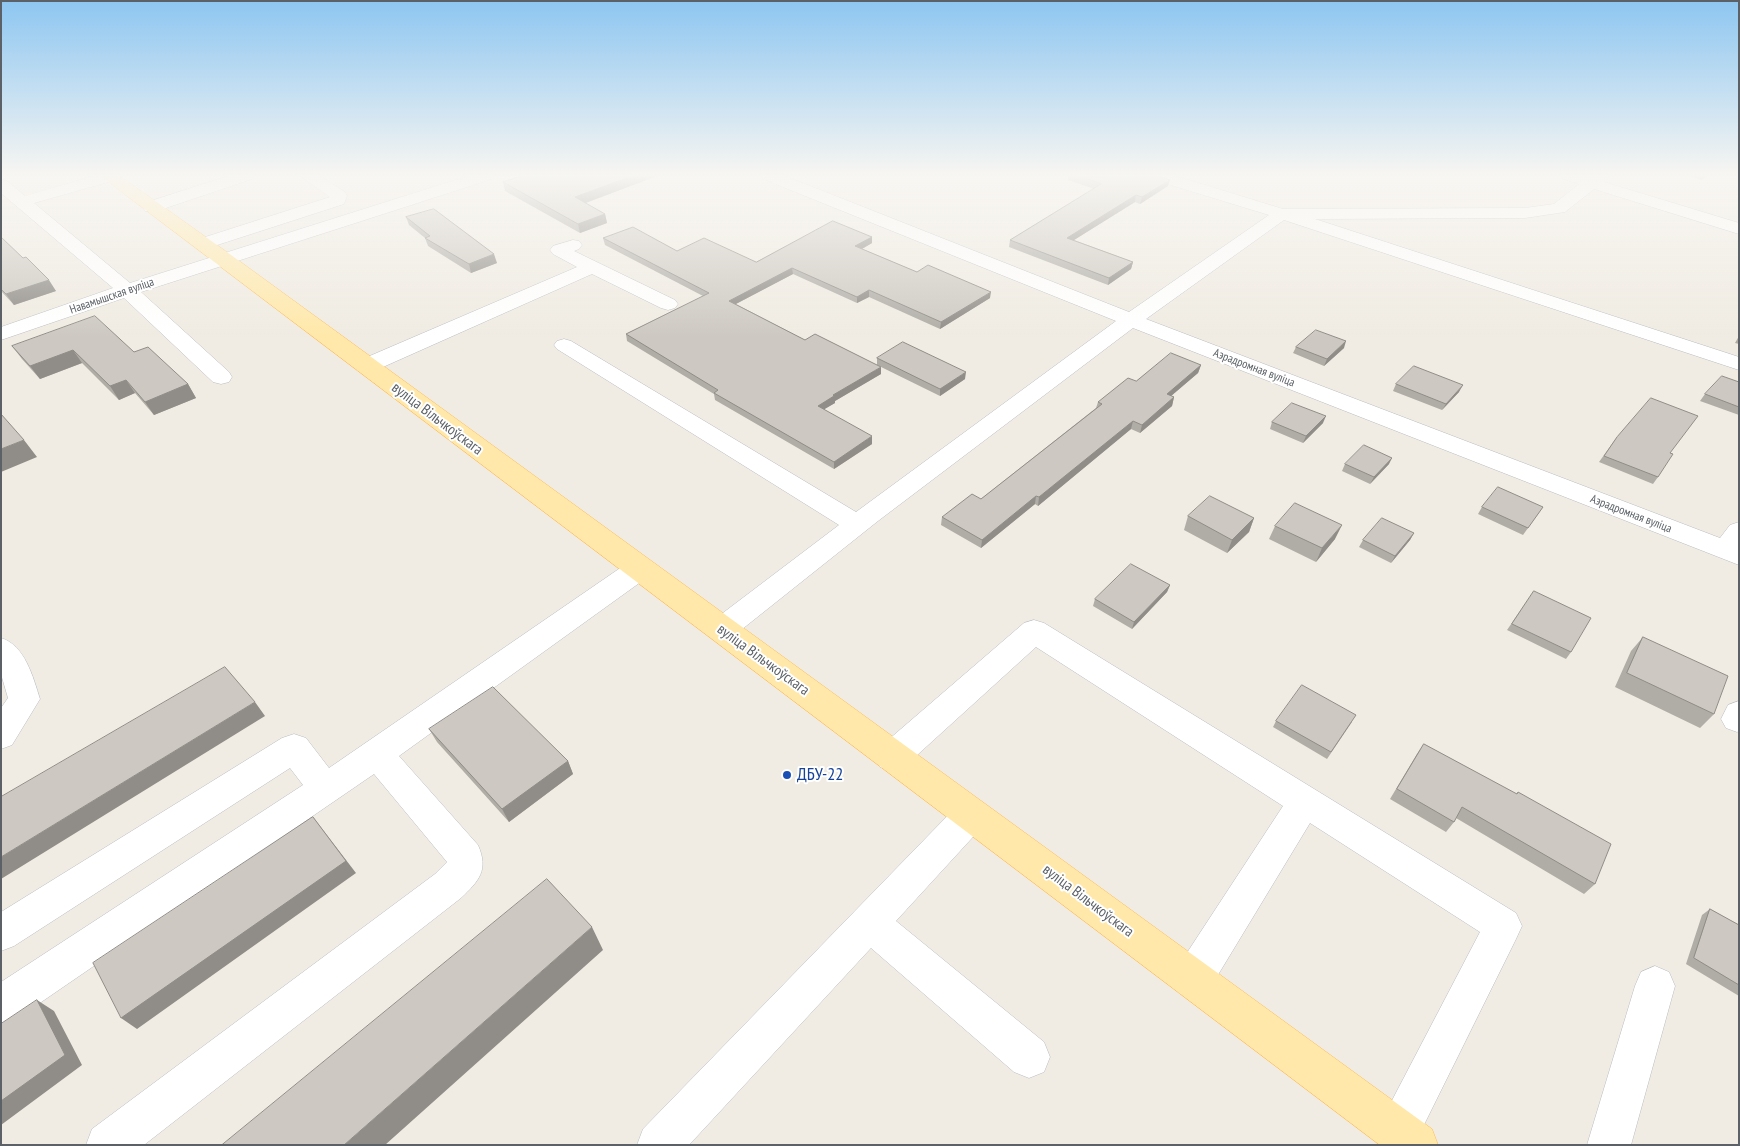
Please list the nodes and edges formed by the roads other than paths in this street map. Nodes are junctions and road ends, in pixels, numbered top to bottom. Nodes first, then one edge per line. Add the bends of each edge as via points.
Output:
1 (54, 229) edge
2 (182, 229) edge
3 (247, 229) edge
4 (317, 229) edge
5 (903, 229) edge
6 (1260, 229) edge
7 (1329, 229) edge
8 (202, 244) junction
9 (573, 245) dead end
10 (224, 259) junction
11 (592, 267) junction
12 (127, 290) junction
13 (668, 304) dead end
14 (1131, 320) junction
15 (1, 334) edge
16 (564, 345) dead end
17 (1739, 364) edge
18 (366, 366) junction
19 (221, 377) dead end
20 (857, 524) junction
21 (1734, 546) edge
22 (639, 569) junction
23 (721, 630) junction
24 (1, 649) edge
25 (1, 736) edge
26 (377, 754) junction
27 (892, 757) junction
28 (326, 789) junction
29 (1305, 801) junction
30 (971, 815) junction
31 (870, 923) junction
32 (1, 933) edge
33 (1192, 979) junction
34 (1655, 986) dead end
35 (1, 1006) edge
36 (1029, 1056) dead end
37 (1407, 1138) edge
38 (108, 1145) edge
39 (659, 1145) edge
40 (1609, 1145) edge

1 - 12 street
2 - 8 main road, вуліца Вільчкоўскага
3 - 8 street
4 - 10 street, Навамышская вуліца
5 - 14 street, Аэрадромная вуліца
6 - 14 street
7 - 17 street
8 - 10 main road, вуліца Вільчкоўскага
9 - 11 street via 559,250
10 - 12 street, Навамышская вуліца
10 - 18 main road, вуліца Вільчкоўскага
11 - 13 street
11 - 18 street
12 - 15 street, Навамышская вуліца
12 - 19 street
14 - 20 street
14 - 21 street, Аэрадромная вуліца
16 - 20 street
18 - 22 main road, вуліца Вільчкоўскага
20 - 23 street
22 - 23 main road, вуліца Вільчкоўскага
22 - 26 street
23 - 27 main road, вуліца Вільчкоўскага
24 - 25 street via 16,672 24,698
26 - 28 street
26 - 38 street via 465,857 464,871
27 - 29 street via 1034,631
27 - 30 main road, вуліца Вільчкоўскага
28 - 32 street via 294,748
28 - 35 street
29 - 33 street
29 - 37 street via 1503,926
30 - 31 street
30 - 33 main road, вуліца Вільчкоўскага
31 - 36 street
31 - 39 street
33 - 37 main road, вуліца Вільчкоўскага
34 - 40 street

